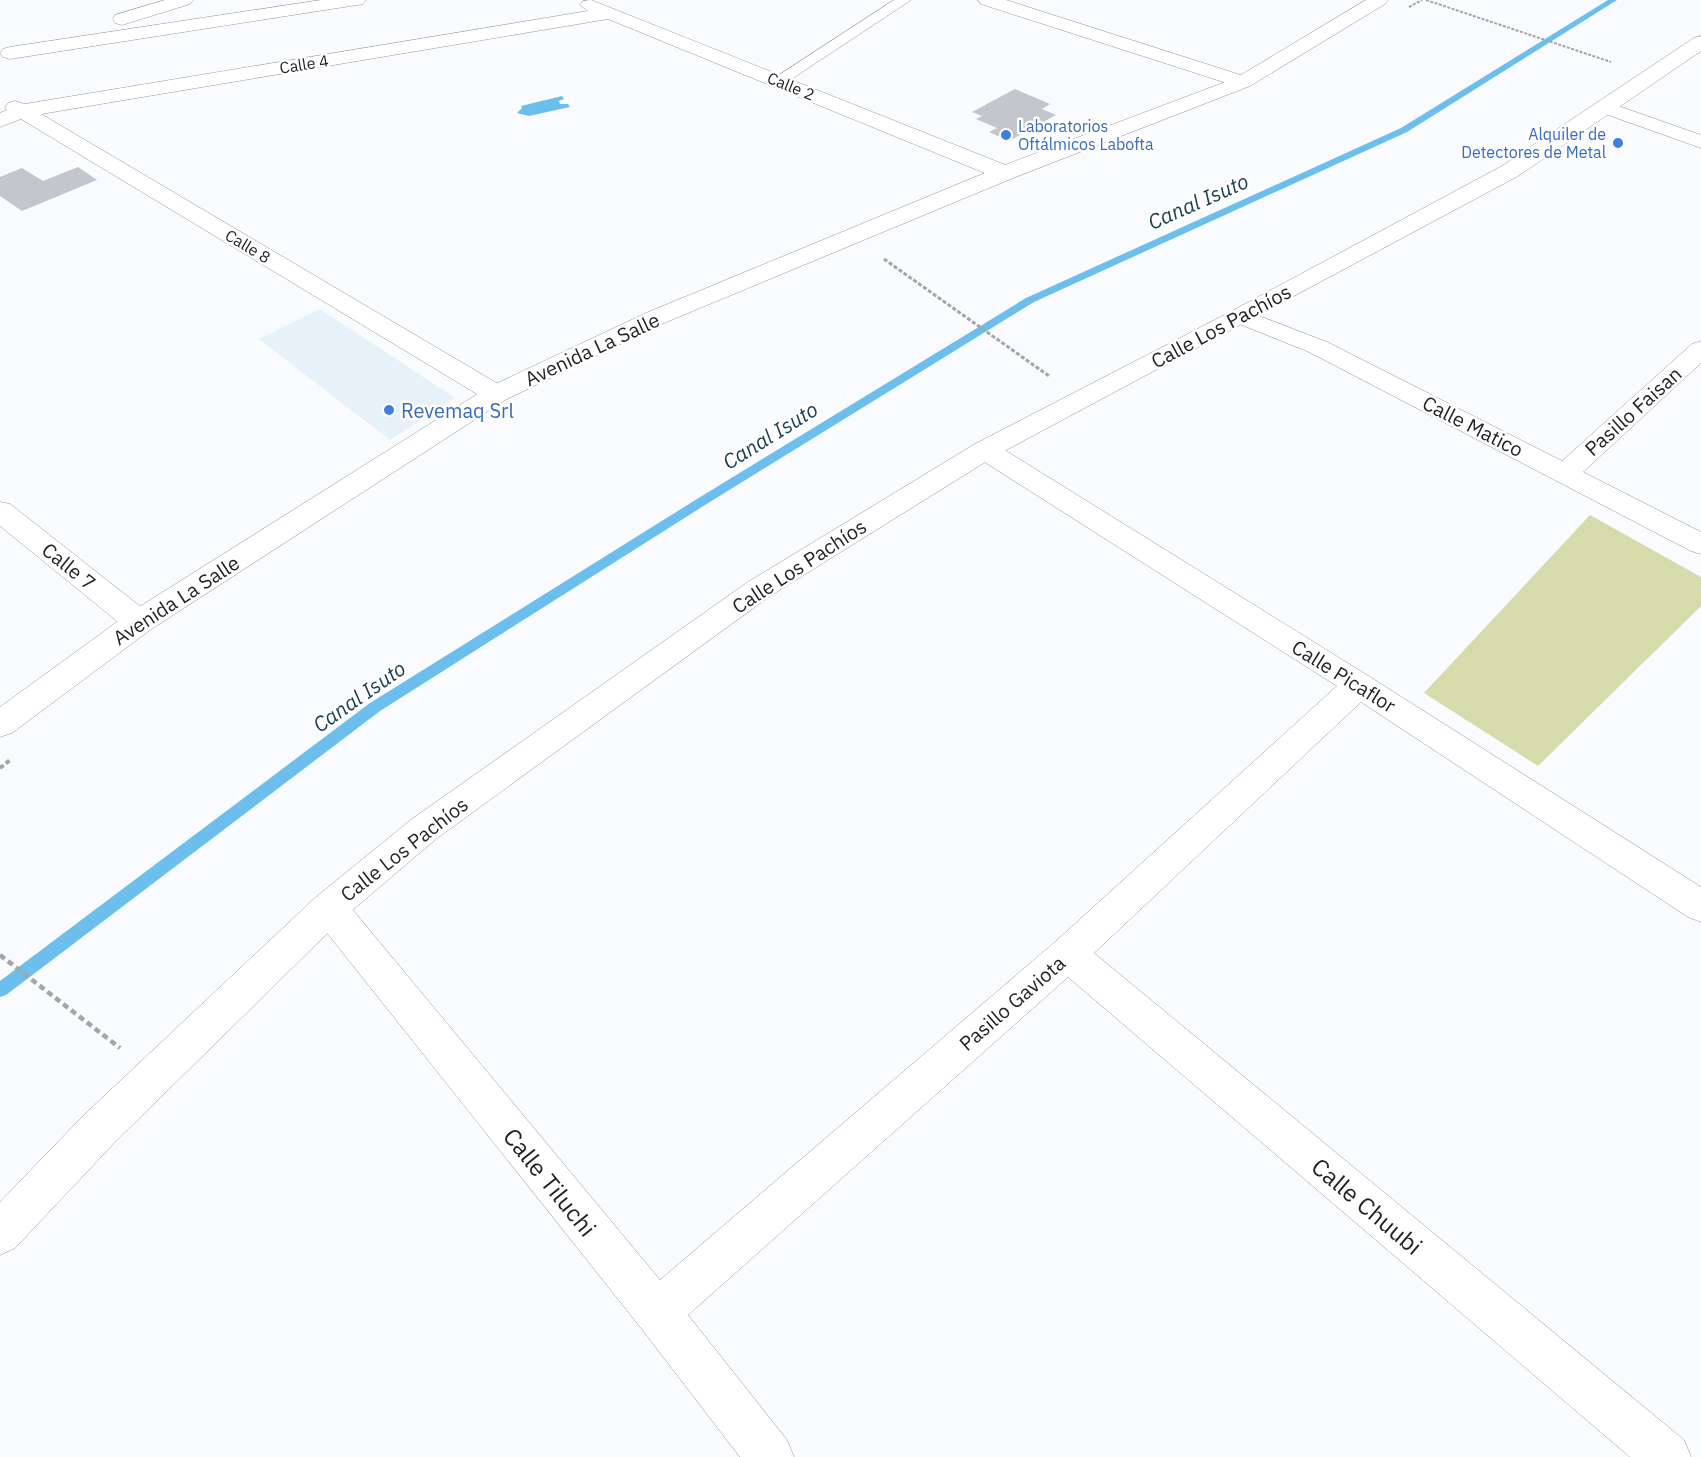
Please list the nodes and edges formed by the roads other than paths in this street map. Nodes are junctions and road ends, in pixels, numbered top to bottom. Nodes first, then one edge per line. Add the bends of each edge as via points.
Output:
1 (184, 0) edge
2 (578, 0) edge
3 (903, 0) edge
4 (987, 0) edge
5 (1379, 0) edge
6 (347, 1) edge
7 (610, 13) junction
8 (1701, 42) edge
9 (5, 55) edge
10 (778, 81) junction
11 (1243, 82) junction
12 (0, 99) edge
13 (1604, 107) junction
14 (22, 111) junction
15 (0, 121) edge
16 (1701, 142) edge
17 (1005, 172) junction
18 (1241, 316) junction
19 (1701, 349) edge
20 (496, 394) junction
21 (985, 450) junction
22 (1565, 473) junction
23 (0, 511) edge
24 (1701, 544) edge
25 (139, 622) junction
26 (1359, 685) junction
27 (0, 724) edge
28 (1701, 906) edge
29 (329, 908) junction
30 (1068, 954) junction
31 (0, 1233) edge
32 (657, 1312) junction
33 (770, 1457) edge
34 (1667, 1457) edge

1 - 9 street
2 - 7 street, Calle 2
3 - 10 lane
4 - 11 street
5 - 11 street, Avenida La Salle
6 - 9 street
7 - 10 street, Calle 2
7 - 14 street, Calle 4
8 - 13 street, Calle Los Pachíos
10 - 17 street, Calle 2
11 - 17 street, Avenida La Salle
12 - 14 street, Calle 8
13 - 16 street
13 - 18 street, Calle Los Pachíos via 1510,171
14 - 15 street, Calle 4
14 - 20 street, Calle 8
17 - 20 street, Avenida La Salle via 655,318
18 - 21 street, Calle Los Pachíos
18 - 22 street, Calle Matico via 1318,347
19 - 22 street, Pasillo Faisan
20 - 25 street, Avenida La Salle
21 - 26 street, Calle Picaflor
21 - 29 street, Calle Los Pachíos via 759,589 424,830
22 - 24 street, Calle Matico
23 - 25 street, Calle 7
25 - 27 street, Avenida La Salle
26 - 28 street, Calle Picaflor
26 - 30 street, Pasillo Gaviota
29 - 31 street, Calle Los Pachíos via 100,1128
29 - 32 street, Calle Tiluchi
30 - 32 street, Pasillo Gaviota
30 - 34 street, Calle Chuubi
32 - 33 street, Calle Tiluchi

